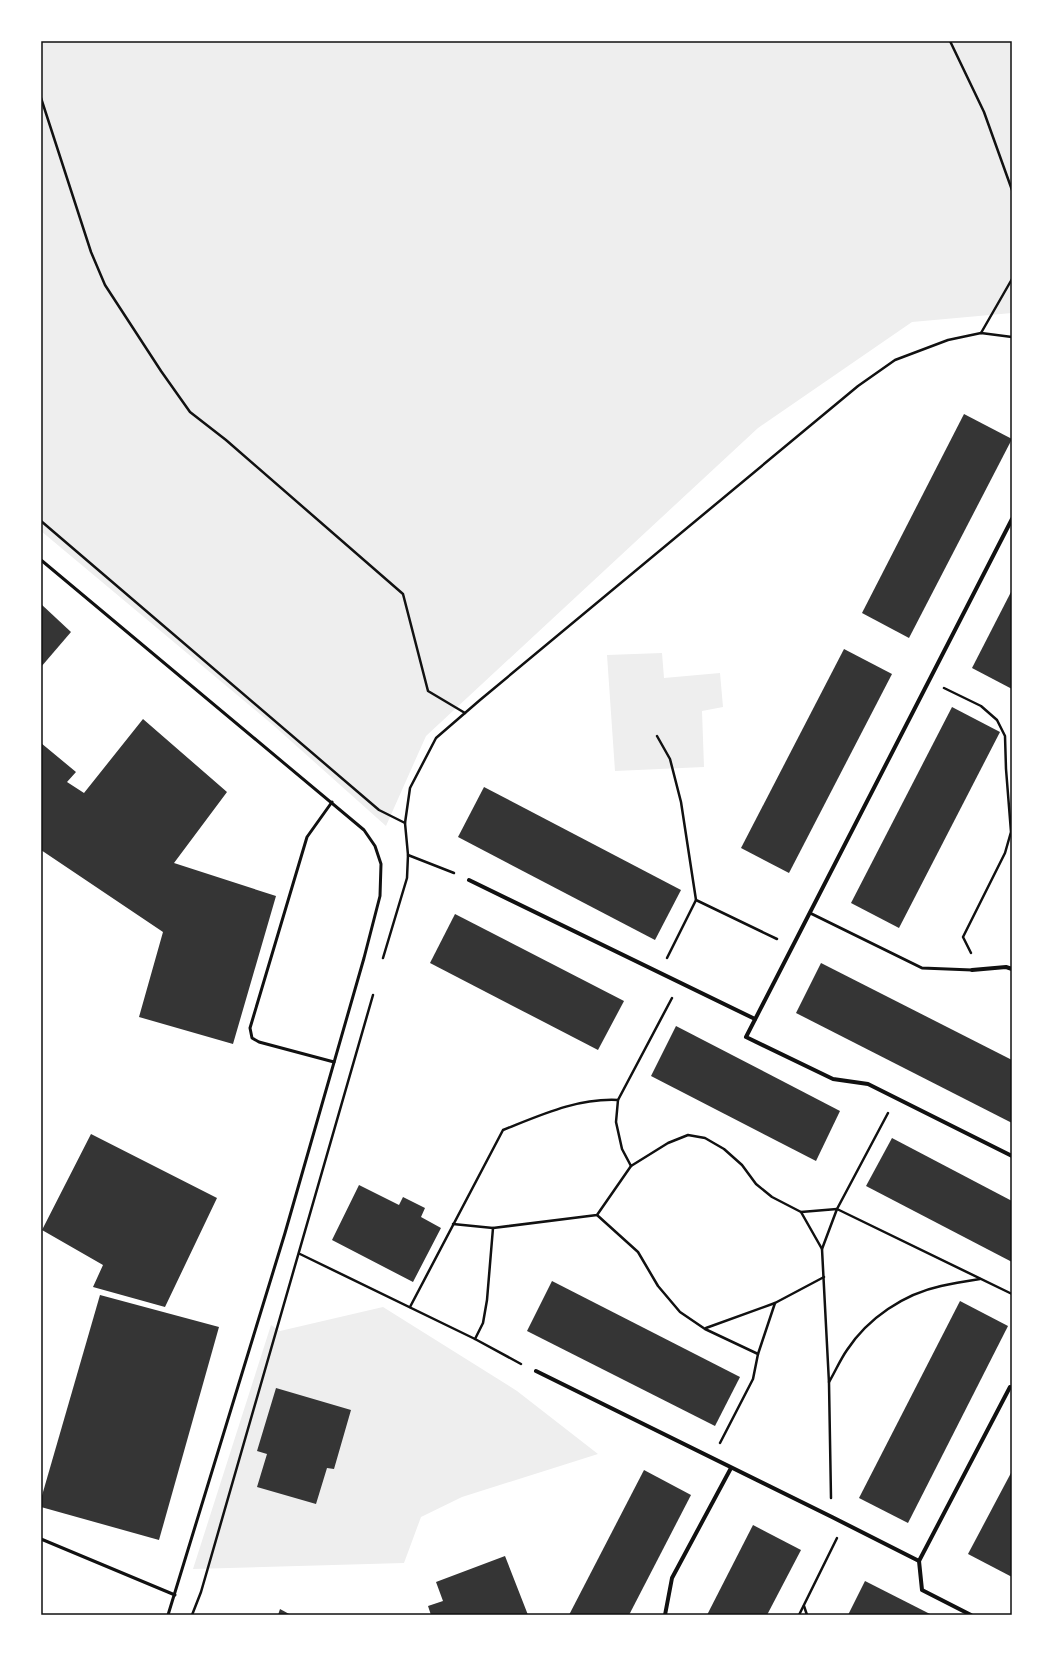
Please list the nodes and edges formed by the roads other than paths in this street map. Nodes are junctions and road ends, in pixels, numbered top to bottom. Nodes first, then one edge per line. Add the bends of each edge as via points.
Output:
1 (1012, 520) edge
2 (41, 560) edge
3 (332, 802) junction
4 (469, 880) road end
5 (810, 913) junction
6 (1012, 969) edge
7 (972, 970) joint
8 (755, 1019) junction
9 (334, 1062) junction
10 (1012, 1156) edge
11 (536, 1372) road end
12 (1010, 1387) dead end
13 (731, 1468) junction
14 (41, 1539) edge
15 (919, 1562) junction
16 (175, 1595) junction
17 (168, 1615) edge
18 (665, 1615) edge
19 (972, 1615) edge

1 - 5 street
2 - 3 lane
3 - 9 lane via 364,830 375,846 381,864 380,896
3 - 9 lane via 307,837 250,1028 252,1038 259,1042
4 - 8 street
5 - 7 lane via 922,968
5 - 8 street
6 - 7 street via 1006,967
8 - 10 street via 746,1037 833,1079 868,1084
9 - 16 lane
11 - 13 street
12 - 15 street
13 - 15 street
13 - 18 street via 672,1578
14 - 16 lane
15 - 19 street via 922,1590
16 - 17 lane

